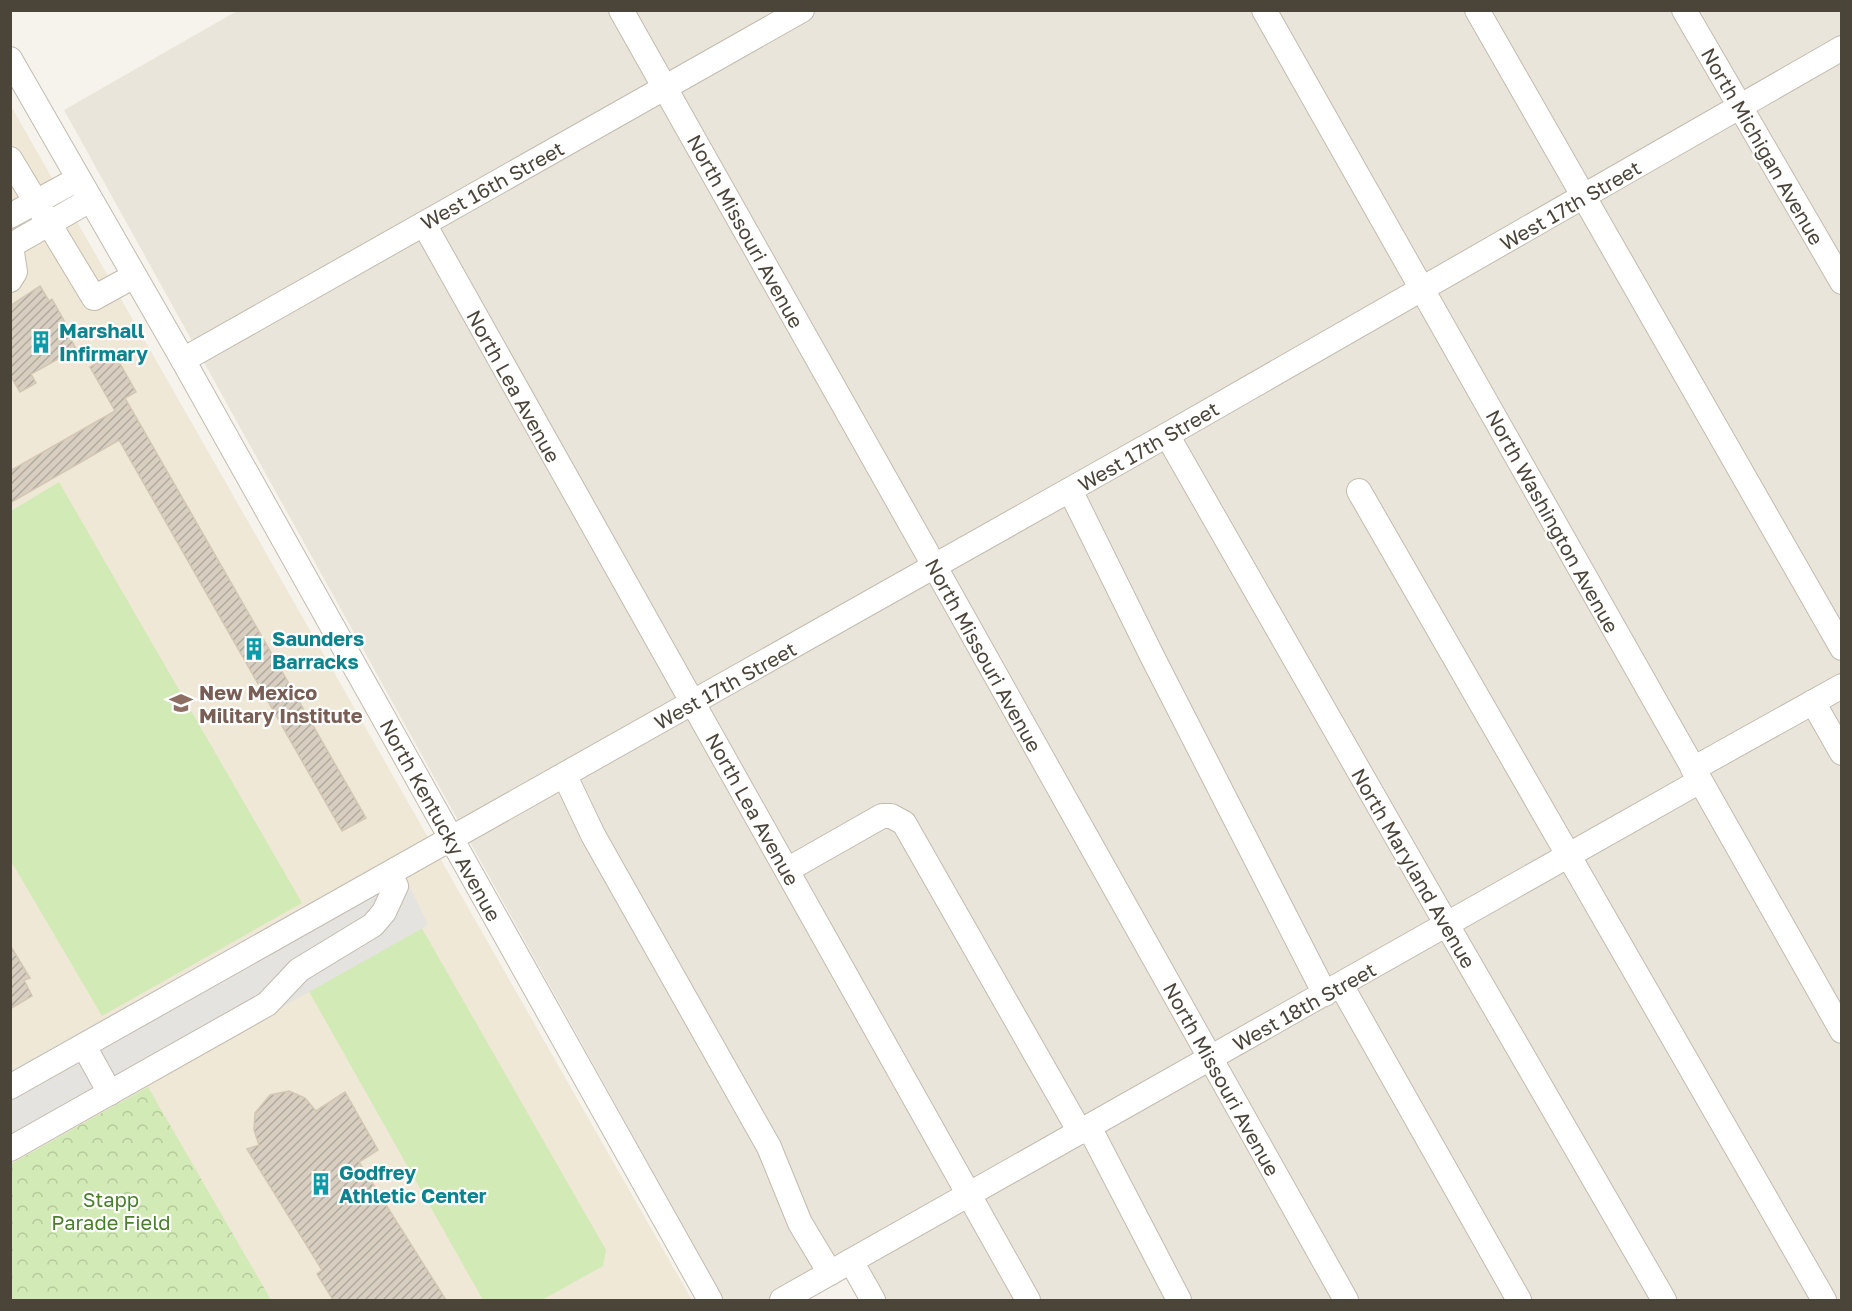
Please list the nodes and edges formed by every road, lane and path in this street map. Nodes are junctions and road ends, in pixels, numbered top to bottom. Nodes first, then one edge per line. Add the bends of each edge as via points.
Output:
1 (621, 10) edge
2 (802, 10) edge
3 (1264, 10) edge
4 (1477, 10) edge
5 (1684, 10) edge
6 (1842, 48) edge
7 (10, 58) edge
8 (665, 88) junction
9 (1740, 107) junction
10 (10, 159) edge
11 (78, 179) junction
12 (1584, 197) junction
13 (90, 200) junction
14 (37, 202) junction
15 (10, 216) edge
16 (50, 223) junction
17 (424, 224) junction
18 (11, 246) edge
19 (134, 276) junction
20 (10, 280) edge
21 (1842, 282) edge
22 (1423, 290) junction
23 (183, 360) junction
24 (1167, 435) junction
25 (1070, 490) junction
26 (1359, 491) dead end
27 (935, 567) junction
28 (1842, 648) edge
29 (1842, 686) edge
30 (1813, 702) junction
31 (693, 703) junction
32 (1842, 753) edge
33 (1696, 775) junction
34 (565, 776) junction
35 (452, 839) junction
36 (1569, 855) junction
37 (787, 870) junction
38 (390, 875) junction
39 (1446, 926) junction
40 (1333, 989) junction
41 (1842, 1031) edge
42 (84, 1046) junction
43 (1210, 1059) junction
44 (10, 1087) edge
45 (110, 1093) junction
46 (1085, 1129) junction
47 (10, 1149) edge
48 (969, 1195) junction
49 (851, 1261) junction
50 (830, 1273) junction
51 (710, 1300) edge
52 (782, 1300) edge
53 (873, 1300) edge
54 (1028, 1300) edge
55 (1179, 1300) edge
56 (1346, 1300) edge
57 (1519, 1300) edge
58 (1664, 1300) edge
59 (1824, 1300) edge

1 - 8 street, North Missouri Avenue
2 - 8 street, West 16th Street
3 - 22 street, North Washington Avenue
4 - 12 street
5 - 9 street, North Michigan Avenue
6 - 9 street, West 17th Street
7 - 11 street, North Kentucky Avenue
8 - 17 street, West 16th Street
8 - 27 street, North Missouri Avenue
9 - 12 street, West 17th Street
9 - 21 street, North Michigan Avenue
10 - 14 street
11 - 13 street, North Kentucky Avenue
11 - 14 street
12 - 22 street, West 17th Street
12 - 28 street
13 - 16 street
13 - 19 street, North Kentucky Avenue
14 - 15 street
14 - 16 street
16 - 18 street
16 - 19 street via 94,298
17 - 23 street, West 16th Street
17 - 31 street, North Lea Avenue
18 - 20 street via 15,272
19 - 23 street, North Kentucky Avenue
22 - 24 street, West 17th Street
22 - 33 street, North Washington Avenue
23 - 35 street, North Kentucky Avenue
24 - 25 street, West 17th Street
24 - 39 street, North Maryland Avenue
25 - 27 street, West 17th Street
25 - 40 street via 1159,668
26 - 36 street
27 - 31 street, West 17th Street
27 - 43 street, North Missouri Avenue
29 - 30 street, West 18th Street
30 - 32 street
30 - 33 street, West 18th Street
31 - 34 street, West 17th Street
31 - 37 street, North Lea Avenue
33 - 36 street, West 18th Street
33 - 41 street, North Washington Avenue
34 - 35 street, West 17th Street
34 - 50 street via 593,835 769,1147 800,1223
35 - 38 street, West 17th Street
35 - 51 street, North Kentucky Avenue
36 - 39 street, West 18th Street
36 - 59 street
37 - 46 street via 882,816 904,823
37 - 48 street, North Lea Avenue
38 - 42 street, West 17th Street
38 - 45 street via 396,886 373,925 299,970 267,1004
39 - 40 street, West 18th Street
39 - 58 street, North Maryland Avenue
40 - 43 street, West 18th Street
40 - 57 street
42 - 44 street, West 17th Street
42 - 45 street
43 - 46 street, West 18th Street
43 - 56 street, North Missouri Avenue
45 - 47 street
46 - 48 street, West 18th Street
46 - 55 street
48 - 49 street, West 18th Street
48 - 54 street, North Lea Avenue
49 - 50 street, West 18th Street
49 - 53 street
50 - 52 street, West 18th Street

